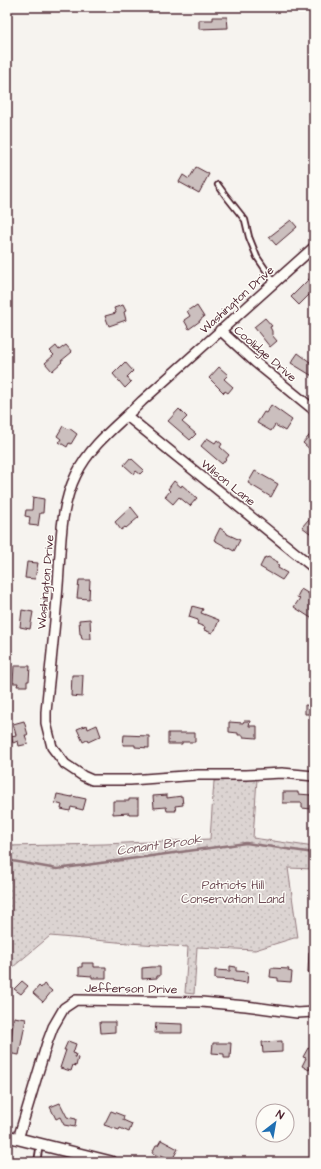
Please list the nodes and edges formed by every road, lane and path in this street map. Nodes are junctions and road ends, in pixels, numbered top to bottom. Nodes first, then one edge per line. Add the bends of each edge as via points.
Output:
1 (218, 185) dead end
2 (314, 247) edge
3 (274, 282) junction
4 (220, 330) junction
5 (314, 410) edge
6 (127, 416) junction
7 (314, 568) edge
8 (314, 776) edge
9 (314, 1012) edge
10 (12, 1138) edge
11 (40, 1144) junction
12 (37, 1162) edge
13 (111, 1162) edge

1 - 3 lane via 245,220 257,256
2 - 3 street, Washington Drive
3 - 4 street, Washington Drive
4 - 5 street, Coolidge Drive
4 - 6 street, Washington Drive
6 - 7 street, Wilson Lane
6 - 8 street, Washington Drive via 88,455 76,475 66,502 62,521 46,712 52,747 65,764 92,780 282,773
9 - 10 street, Jefferson Drive via 297,1013 200,1002 76,1000 64,1008 54,1027
10 - 11 street
11 - 12 lane
11 - 13 street

